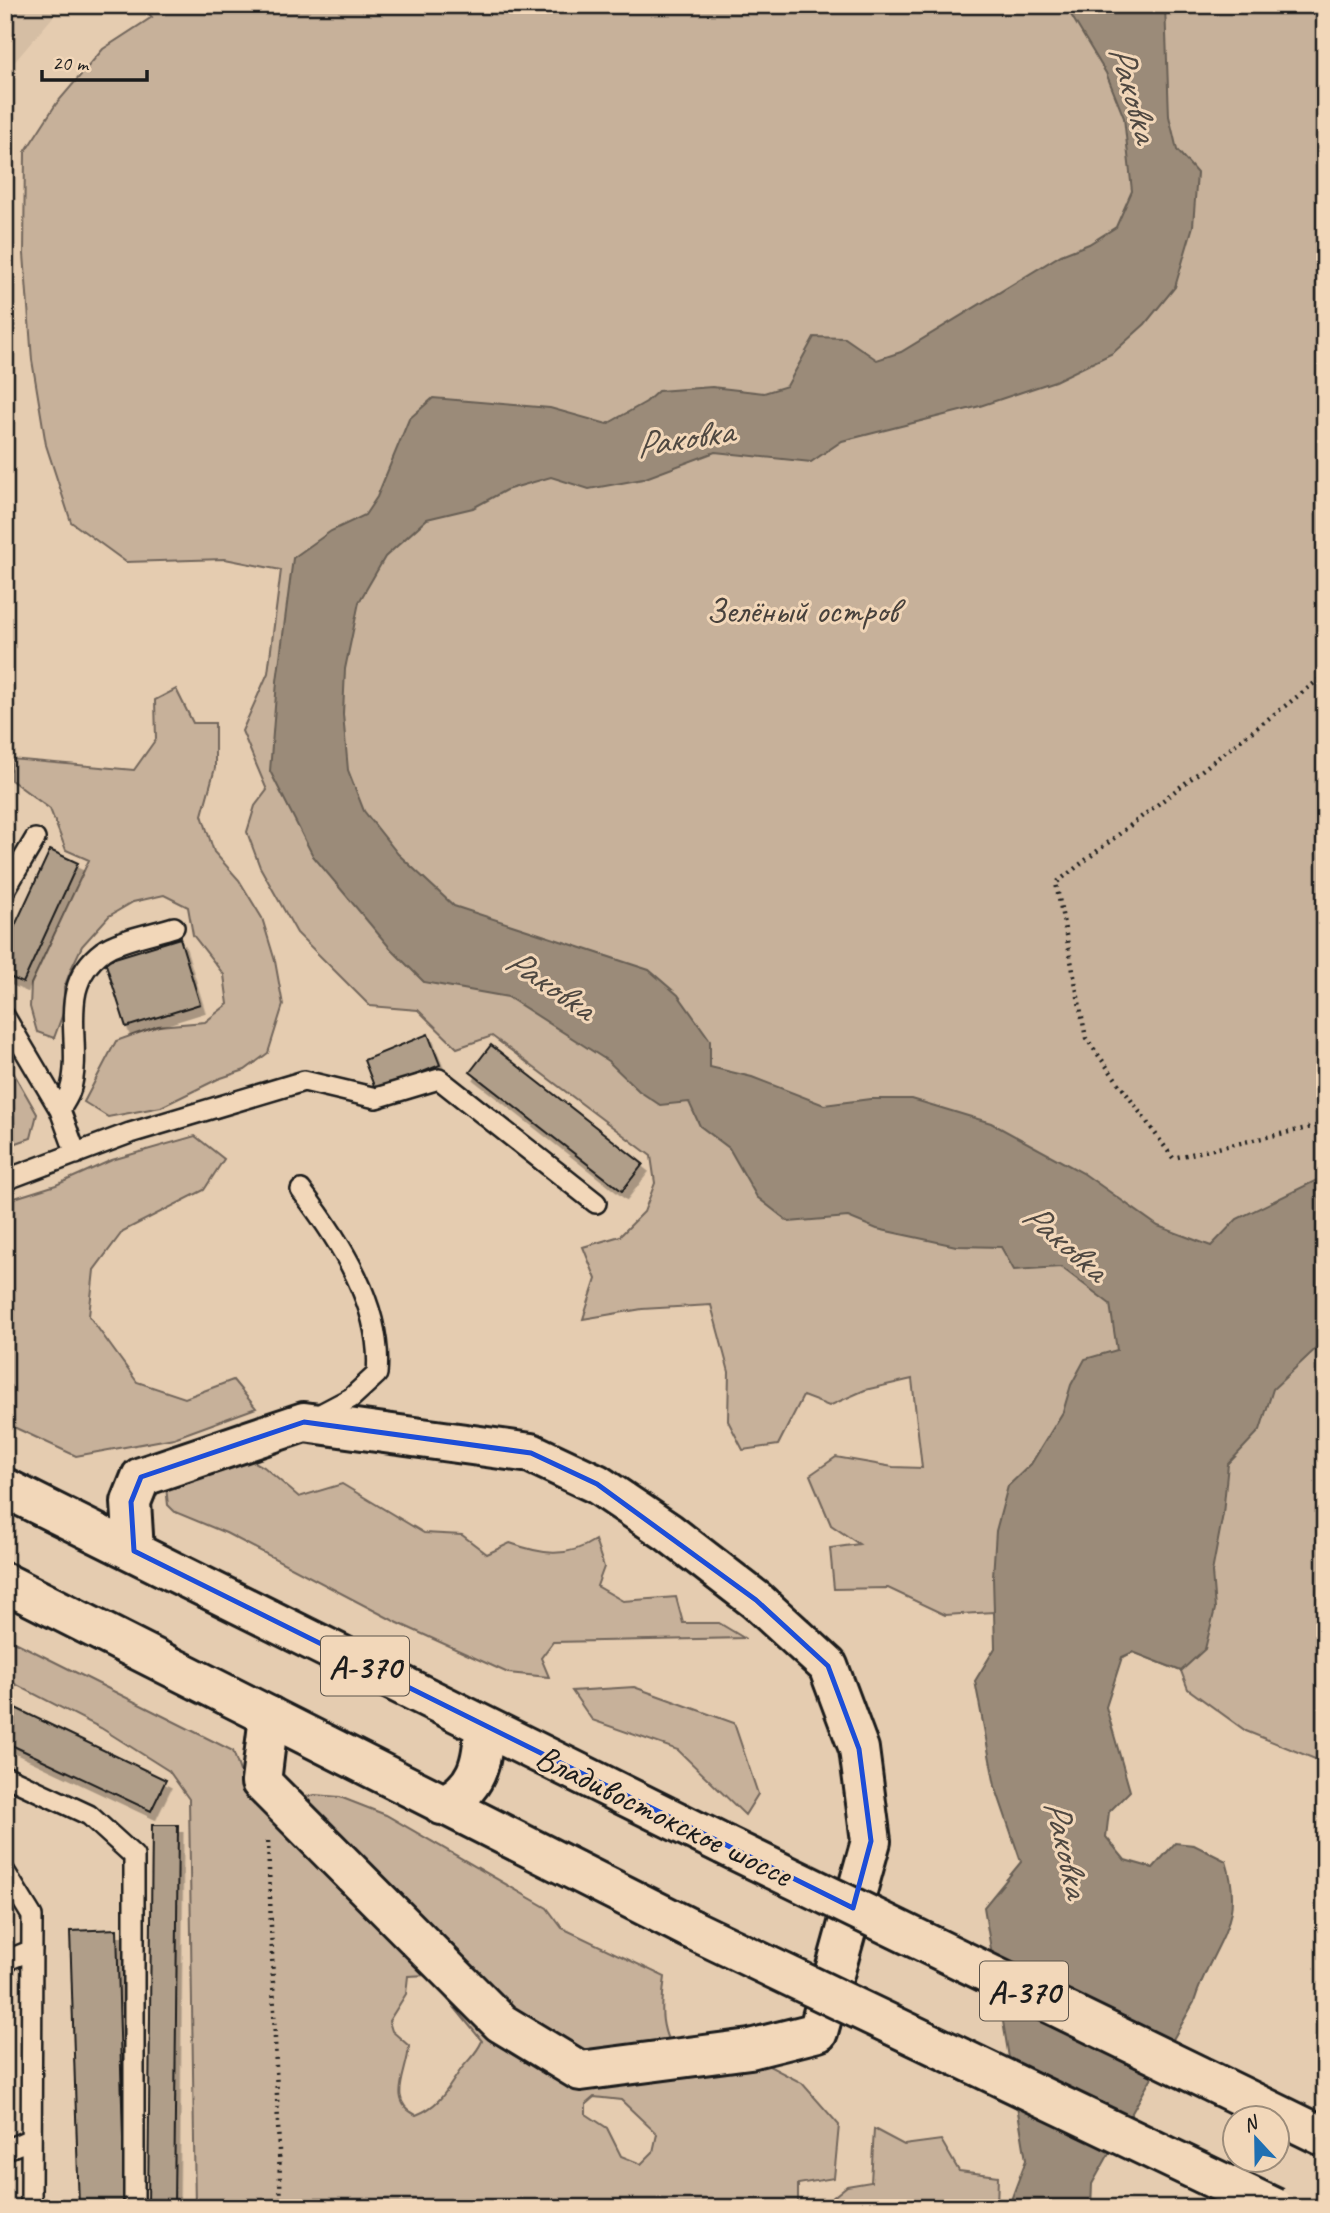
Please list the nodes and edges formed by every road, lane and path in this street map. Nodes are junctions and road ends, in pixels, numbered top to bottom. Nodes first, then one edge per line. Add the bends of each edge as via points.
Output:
1 (1325, 675) edge
2 (35, 839) dead end
3 (5, 890) edge
4 (174, 927) dead end
5 (5, 1017) edge
6 (60, 1110) junction
7 (1325, 1124) edge
8 (76, 1154) junction
9 (5, 1180) edge
10 (300, 1190) dead end
11 (596, 1203) dead end
12 (304, 1422) junction
13 (5, 1488) edge
14 (135, 1551) junction
15 (5, 1583) edge
16 (269, 1716) junction
17 (484, 1726) junction
18 (5, 1776) edge
19 (442, 1805) junction
20 (267, 1833) dead end
21 (5, 1872) edge
22 (32, 1950) junction
23 (5, 1961) edge
24 (1325, 2137) edge
25 (31, 2139) junction
26 (5, 2150) edge
27 (31, 2208) edge
28 (134, 2208) edge
29 (281, 2208) edge
30 (1275, 2208) edge

1 - 7 path via 1056,883 1086,1038 1173,1158
2 - 3 lane
4 - 6 lane via 103,950 81,977 71,1012 74,1064 70,1092
5 - 6 lane
6 - 8 lane
8 - 9 lane
8 - 11 lane via 130,1133 304,1081 376,1098 439,1079
10 - 12 lane via 330,1228 372,1315 379,1348 377,1374 351,1398
12 - 14 main road via 141,1477 131,1502
12 - 16 main road via 542,1458 597,1484 668,1532 756,1600 828,1666 859,1749 871,1841 818,2032 750,2049 580,2071 501,2023 261,1782
13 - 14 main road, Владивостокское шоссе / А-370
14 - 17 main road, Владивостокское шоссе / А-370
15 - 16 main road, А-370
16 - 19 main road, А-370
17 - 19 main road via 484,1754 471,1784 460,1797
17 - 24 main road, Владивостокское шоссе / А-370, bridge
18 - 28 lane via 89,1815 134,1856
19 - 30 main road, А-370, bridge
20 - 29 path
21 - 22 lane via 32,1916
22 - 23 lane
22 - 25 lane
25 - 26 lane
25 - 27 lane

